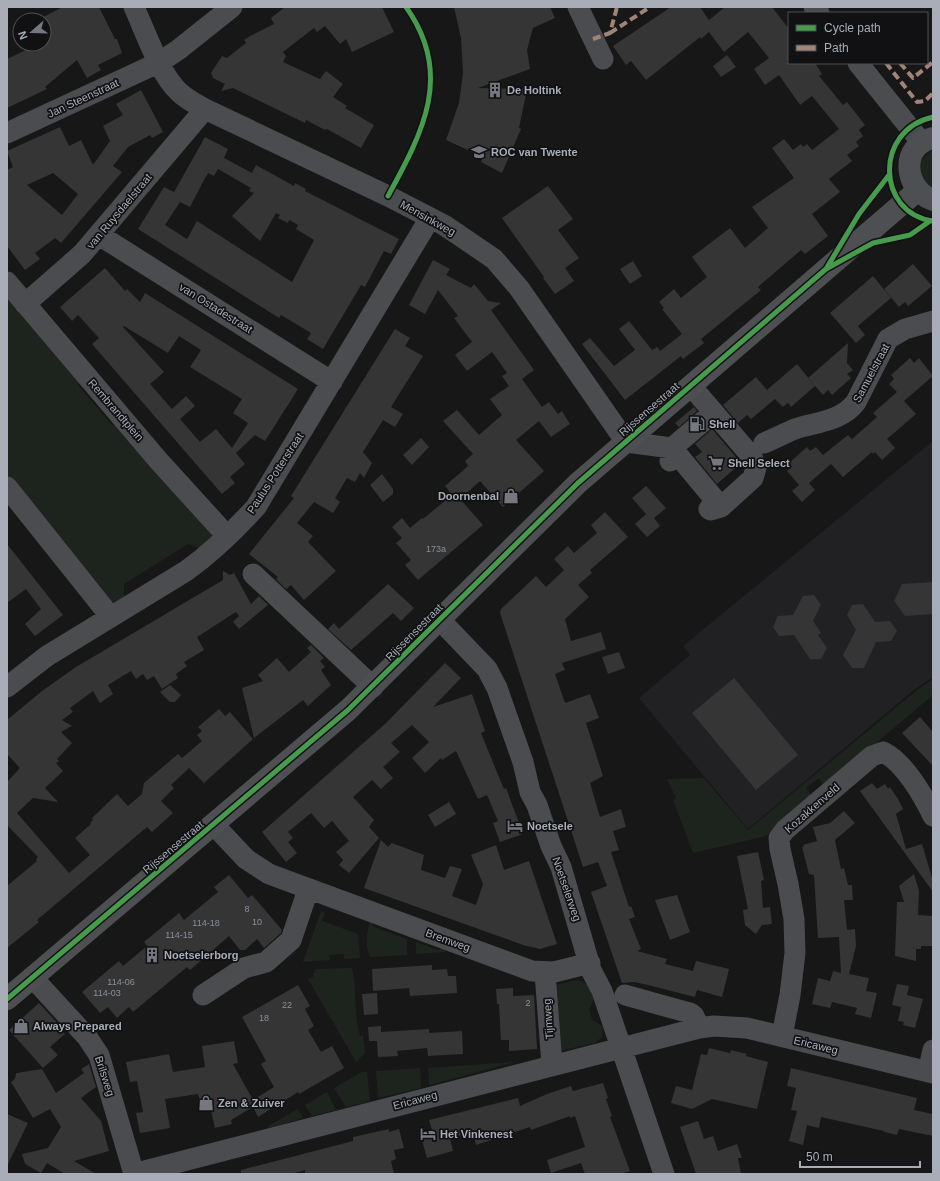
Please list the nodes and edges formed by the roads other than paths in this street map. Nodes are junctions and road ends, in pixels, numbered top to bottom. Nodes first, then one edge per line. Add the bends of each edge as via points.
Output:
1 (134, 7) edge
2 (232, 7) edge
3 (578, 7) edge
4 (603, 59) dead end
5 (160, 62) junction
6 (859, 64) edge
7 (205, 109) junction
8 (7, 133) edge
9 (928, 141) edge
10 (925, 196) edge
11 (430, 218) junction
12 (99, 235) junction
13 (7, 282) edge
14 (25, 304) junction
15 (933, 321) edge
16 (332, 382) junction
17 (691, 386) junction
18 (713, 413) junction
19 (626, 442) junction
20 (764, 443) dead end
21 (672, 448) junction
22 (10, 498) edge
23 (227, 536) junction
24 (253, 574) dead end
25 (110, 616) junction
26 (440, 620) junction
27 (7, 687) edge
28 (373, 687) junction
29 (933, 816) edge
30 (214, 825) junction
31 (308, 890) junction
32 (590, 963) junction
33 (545, 973) junction
34 (32, 977) junction
35 (625, 994) dead end
36 (203, 995) dead end
37 (7, 999) edge
38 (699, 1028) junction
39 (782, 1036) junction
40 (621, 1048) junction
41 (933, 1050) edge
42 (552, 1065) junction
43 (930, 1072) edge
44 (133, 1174) edge
45 (664, 1174) edge

1 - 5 street, Mensinkweg
2 - 5 street, Jan Steenstraat
3 - 4 street
5 - 7 street, Mensinkweg via 178,92
5 - 8 street, Jan Steenstraat
6 - 9 street
7 - 11 street, Mensinkweg
7 - 12 street, van Ruysdaelstraat
9 - 10 main road via 915,151 909,170 911,181
10 - 17 main road, Rijssensestraat
11 - 16 street, Paulus Potterstraat
11 - 19 street, Mensinkweg via 494,259 519,288
12 - 14 street, van Ruysdaelstraat via 82,254
12 - 16 street, van Ostadestraat
13 - 14 street, Rembrandtplein
14 - 23 street, Rembrandtplein via 158,460
15 - 20 street, Samuelstraat via 905,329 888,339 849,411
16 - 23 street, Paulus Potterstraat via 256,506
17 - 18 street
17 - 19 main road, Rijssensestraat
18 - 21 street
18 - 21 street via 752,456 756,468 753,478 721,507 711,510 704,507 675,474 670,459
19 - 21 street
19 - 26 main road, Rijssensestraat via 578,483
22 - 25 street
23 - 25 street, Paulus Potterstraat via 186,571
24 - 28 street
25 - 27 street, Paulus Potterstraat via 47,656
26 - 28 main road, Rijssensestraat
26 - 32 street, Noetselerweg via 487,668 497,688 523,762 530,792 538,805 562,871
28 - 30 main road, Rijssensestraat
29 - 39 street, Kozakkenveld via 912,780 891,756 883,752 872,756 785,830 779,838 794,919 795,953
30 - 31 street, Bremweg via 253,865
30 - 34 main road, Rijssensestraat
31 - 33 street, Bremweg via 532,971
31 - 36 street via 288,944 266,962 244,968
32 - 33 street, Bremweg
32 - 40 street, Noetselerweg
33 - 42 street, Tijmweg
34 - 37 main road, Rijssensestraat
34 - 44 street, Brilsweg via 93,1045 104,1066
35 - 38 street via 690,1013
38 - 39 street, Ericaweg via 731,1027
38 - 40 street, Ericaweg
39 - 43 street, Ericaweg
40 - 42 street, Ericaweg
40 - 45 street, Noetselerweg
41 - 43 street
42 - 44 street, Ericaweg

